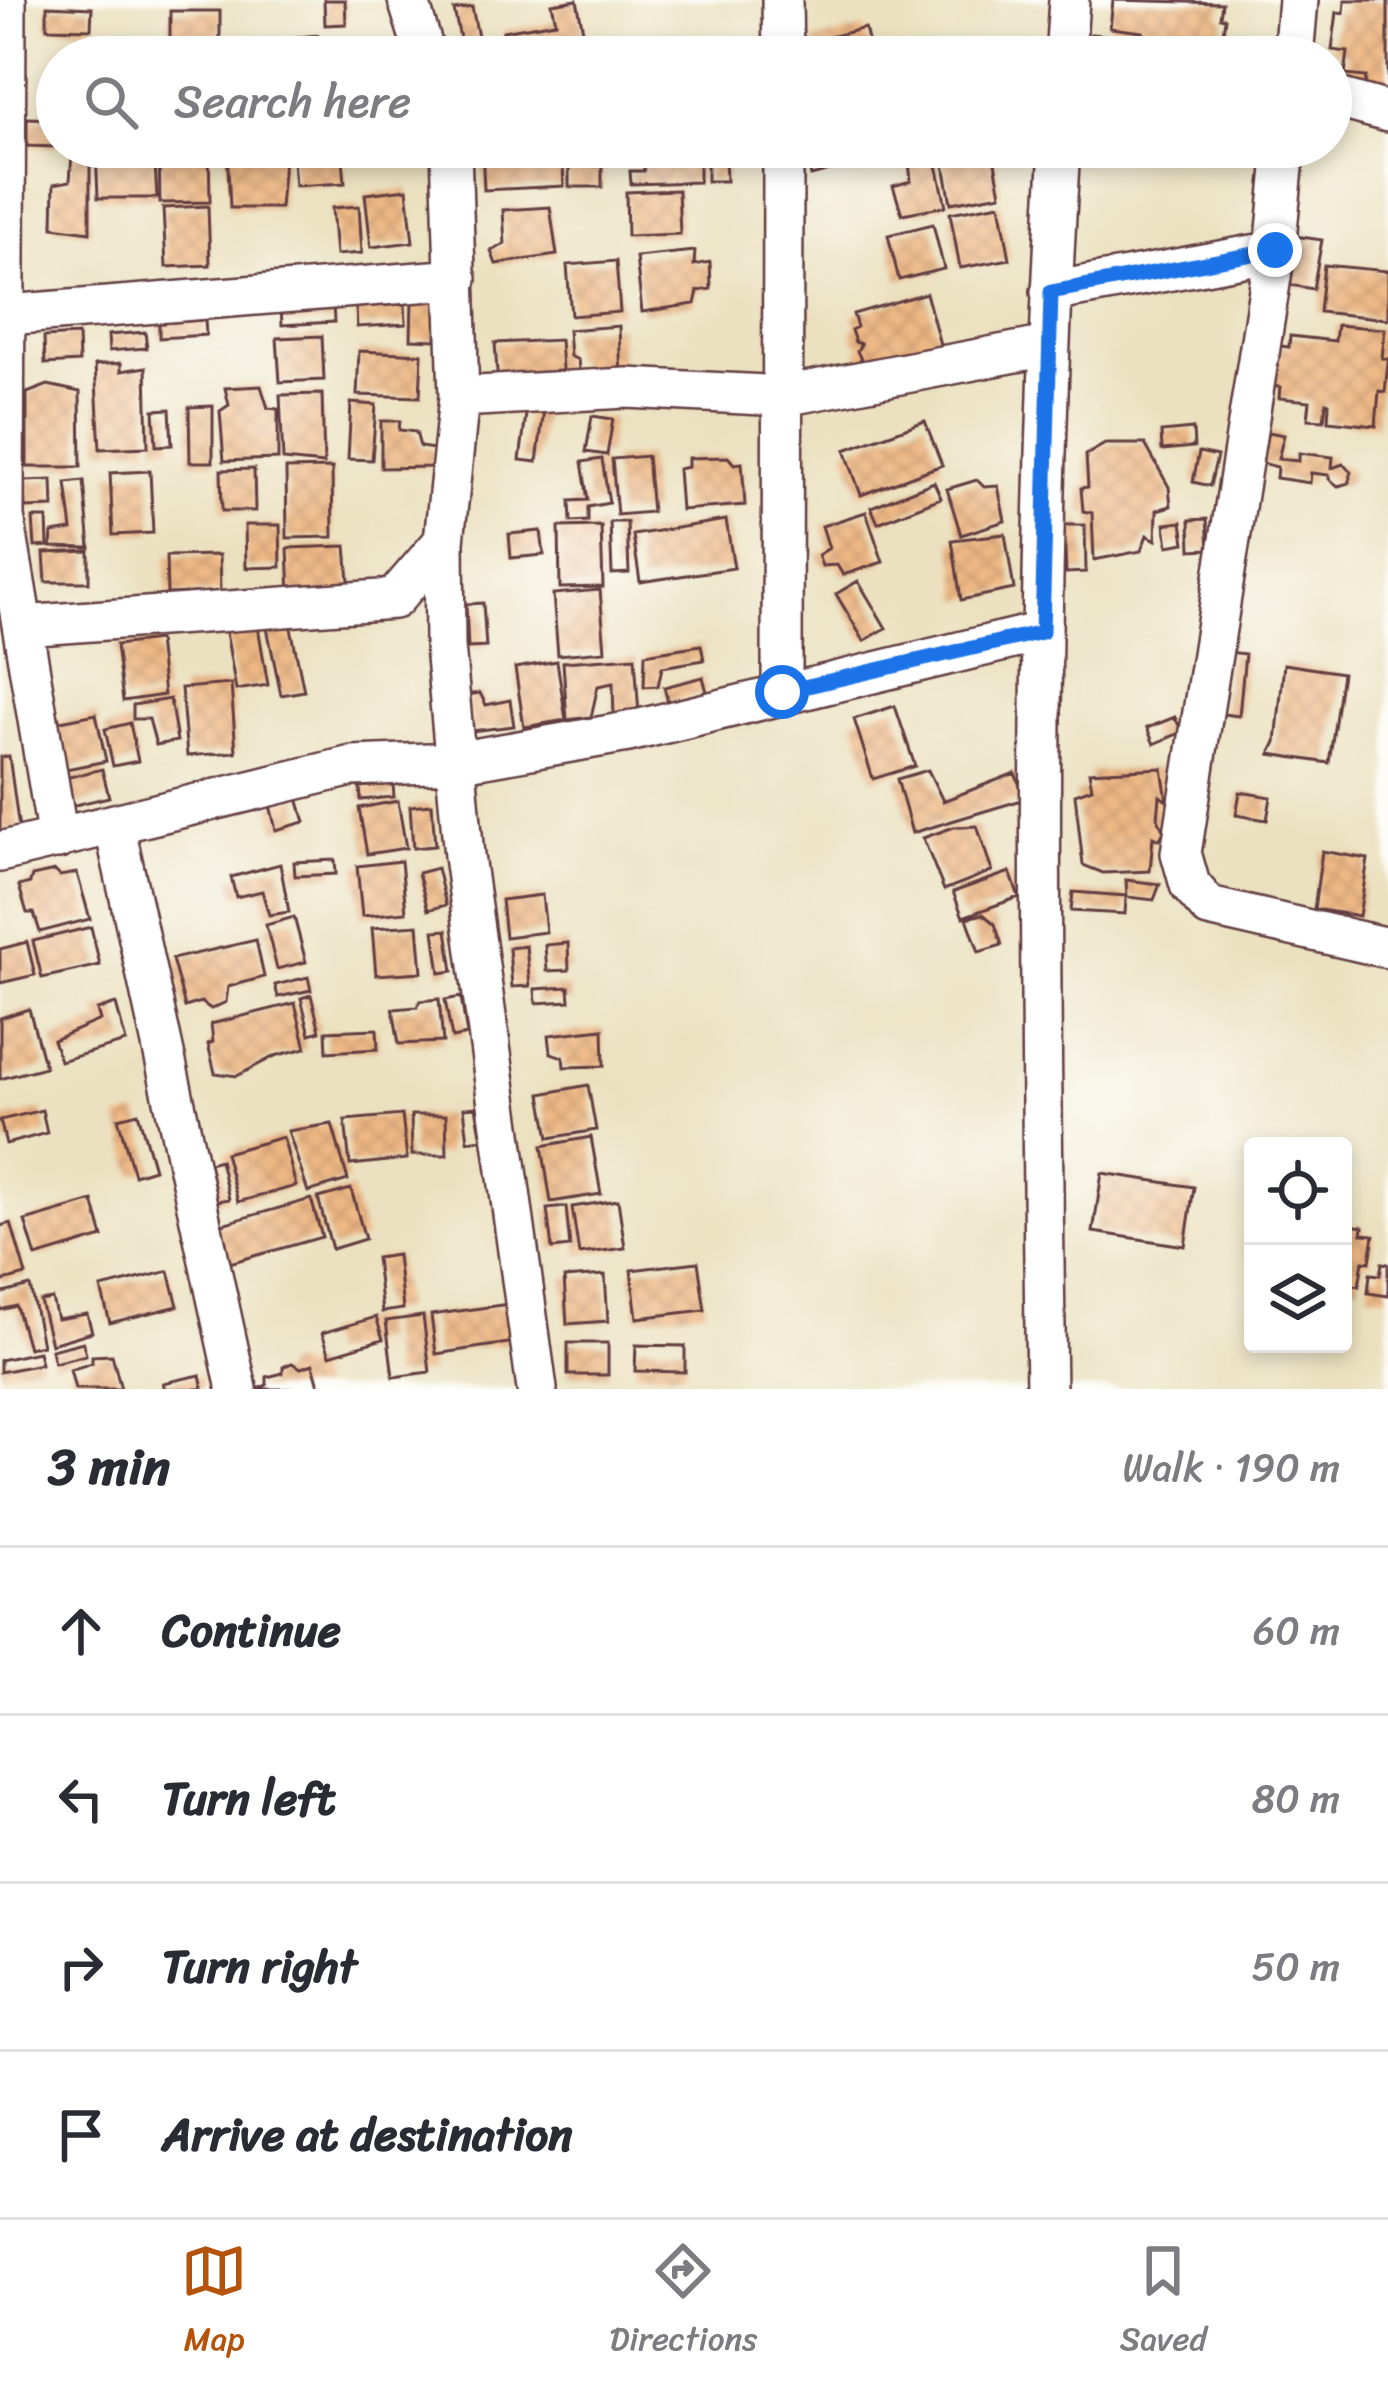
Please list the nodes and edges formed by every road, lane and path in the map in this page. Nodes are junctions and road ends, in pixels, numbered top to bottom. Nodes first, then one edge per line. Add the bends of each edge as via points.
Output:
1 (6, 0) edge
2 (408, 0) edge
3 (782, 0) edge
4 (1069, 0) edge
5 (1298, 0) edge
6 (419, 36) edge
7 (783, 36) edge
8 (1066, 36) edge
9 (1295, 36) edge
10 (1352, 102) edge
11 (1388, 112) edge
12 (452, 168) edge
13 (783, 168) edge
14 (1059, 168) edge
15 (1283, 168) edge
16 (1275, 250) junction
17 (4, 273) edge
18 (457, 279) junction
19 (1051, 292) junction
20 (8, 315) junction
21 (1048, 346) junction
22 (784, 396) junction
23 (459, 397) junction
24 (2, 517) edge
25 (444, 541) junction
26 (394, 598) junction
27 (23, 626) junction
28 (1042, 632) junction
29 (445, 646) junction
30 (782, 692) junction
31 (456, 762) junction
32 (114, 824) junction
33 (58, 839) junction
34 (0, 852) edge
35 (1388, 948) edge
36 (237, 1389) edge
37 (537, 1389) edge
38 (1046, 1389) edge

1 - 17 street
2 - 6 street
3 - 7 street
4 - 8 street
5 - 9 street
10 - 11 street
12 - 18 street
13 - 22 street
14 - 19 street
15 - 16 street
16 - 19 street
16 - 35 street via 1181,853 1190,885 1209,907
17 - 20 street
18 - 20 street
18 - 23 street
19 - 21 street
20 - 24 street
21 - 22 street
21 - 28 street
22 - 23 street via 626,388
22 - 30 street
23 - 25 street
24 - 27 street
25 - 26 street
25 - 29 street
26 - 27 street
26 - 29 street
27 - 33 street
28 - 30 street
28 - 38 street
29 - 31 street
30 - 31 street via 628,732
31 - 32 street via 352,766
31 - 37 street
32 - 33 street
32 - 36 street
33 - 34 street

